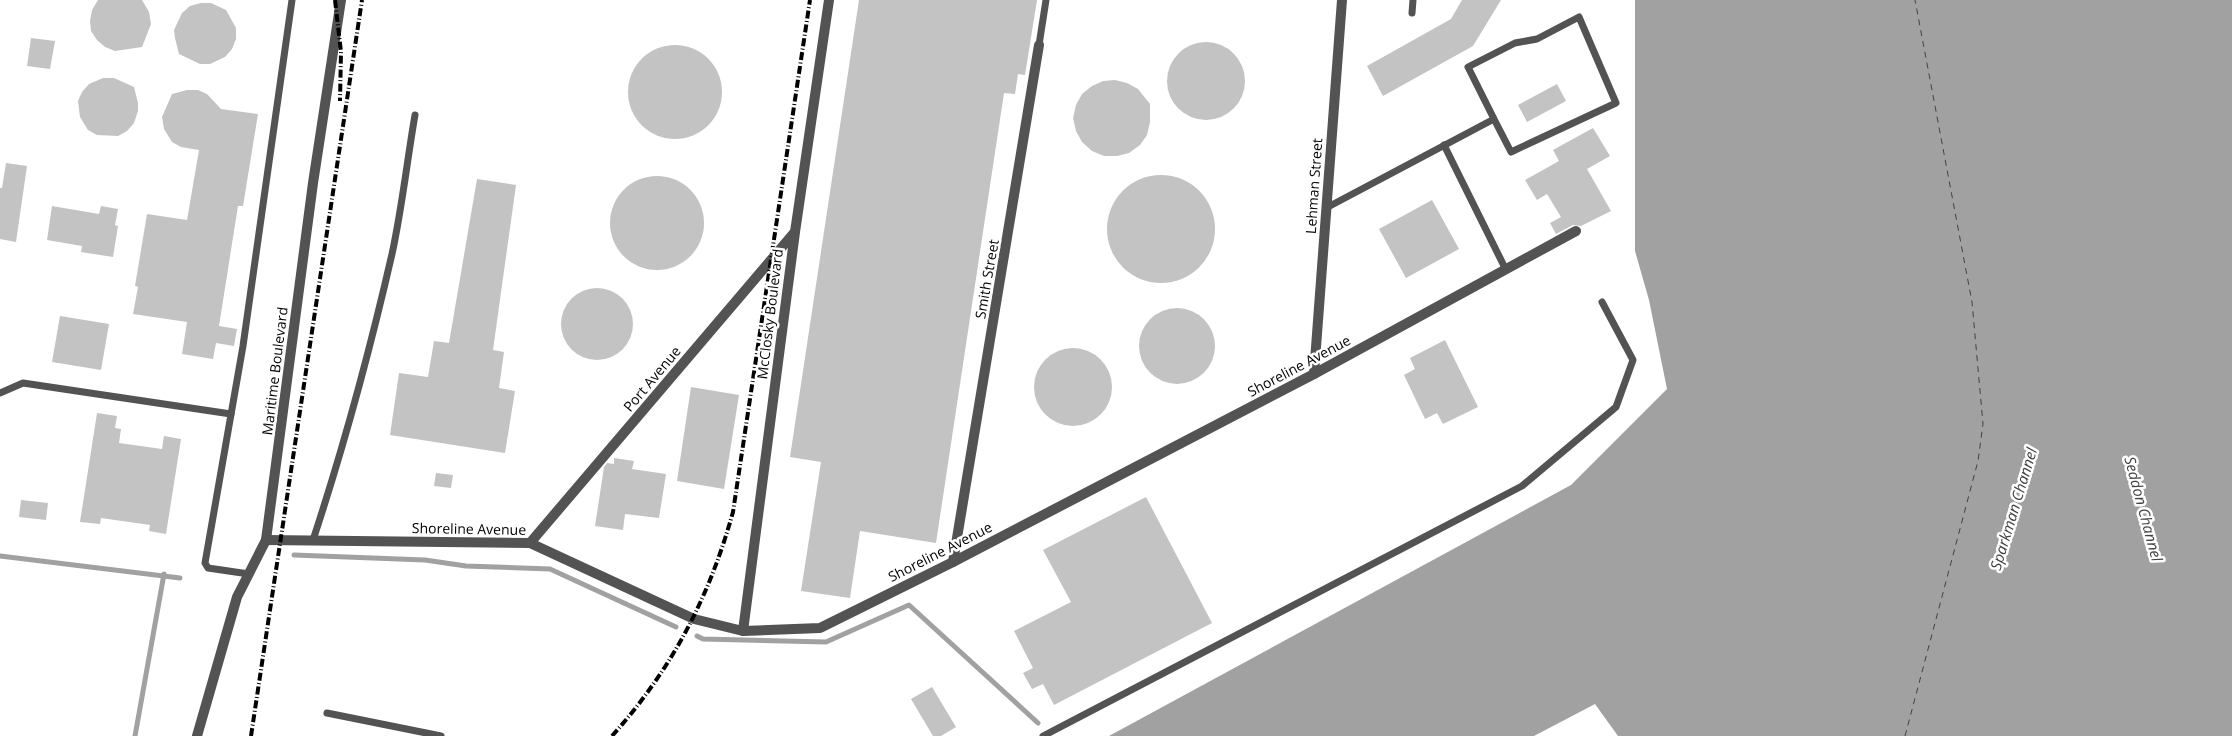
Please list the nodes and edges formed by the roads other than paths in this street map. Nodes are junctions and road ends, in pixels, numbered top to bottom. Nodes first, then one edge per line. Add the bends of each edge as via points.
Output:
1 (292, 0) edge
2 (341, 0) edge
3 (829, 0) edge
4 (1046, 0) edge
5 (1342, 0) edge
6 (1413, 0) edge
7 (1412, 13) dead end
8 (1040, 45) joint
9 (415, 115) dead end
10 (1494, 119) junction
11 (1444, 145) junction
12 (1326, 208) junction
13 (1576, 231) dead end
14 (795, 232) junction
15 (1506, 270) junction
16 (1602, 302) dead end
17 (1314, 374) junction
18 (0, 393) edge
19 (231, 414) junction
20 (266, 540) junction
21 (313, 540) junction
22 (530, 543) junction
23 (954, 562) junction
24 (249, 574) junction
25 (742, 631) junction
26 (327, 713) dead end
27 (197, 736) edge
28 (441, 736) edge
29 (1043, 736) edge

1 - 19 lane
2 - 20 street, Maritime Boulevard via 313,183
3 - 14 street, McClosky Boulevard
4 - 8 lane, Smith Street
5 - 12 street, Lehman Street
6 - 7 lane
8 - 23 street, Smith Street
9 - 21 lane via 392,253 334,477
10 - 10 lane via 1511,152 1616,103 1579,17 1537,39 1515,43 1468,67
10 - 11 lane
11 - 12 lane
11 - 15 lane
12 - 17 street, Lehman Street
13 - 15 street, Shoreline Avenue
14 - 22 street, Port Avenue
14 - 25 street, McClosky Boulevard
15 - 17 street, Shoreline Avenue
16 - 29 lane via 1633,360 1616,407 1522,486
17 - 23 street, Shoreline Avenue
18 - 19 lane via 23,383
19 - 24 lane via 205,563 208,568
20 - 21 street, Shoreline Avenue
20 - 24 street, Maritime Boulevard
21 - 22 street, Shoreline Avenue
22 - 25 street, Shoreline Avenue via 694,619
23 - 25 street, Shoreline Avenue via 820,628
24 - 27 street, Maritime Boulevard via 237,597
26 - 28 lane

